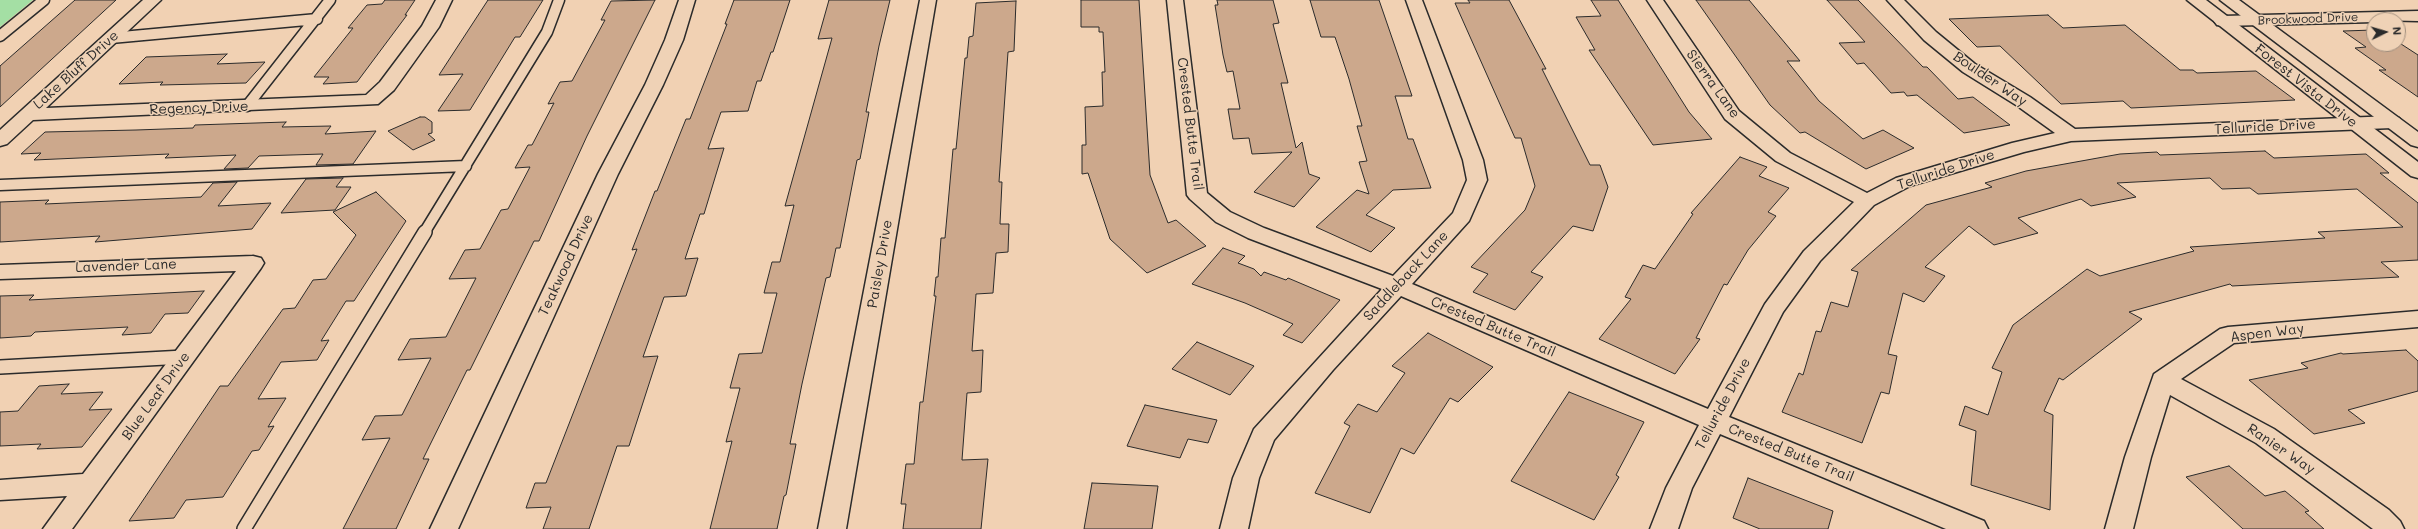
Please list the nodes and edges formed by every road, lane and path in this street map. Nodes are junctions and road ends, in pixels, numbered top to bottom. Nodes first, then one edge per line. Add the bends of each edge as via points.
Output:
1 (44, 0) edge
2 (153, 0) edge
3 (330, 0) edge
4 (444, 0) edge
5 (559, 0) edge
6 (687, 0) edge
7 (928, 0) edge
8 (1175, 0) edge
9 (1414, 0) edge
10 (1655, 0) edge
11 (1895, 0) edge
12 (2195, 0) edge
13 (2228, 0) edge
14 (317, 19) junction
15 (2414, 19) edge
16 (2223, 21) junction
17 (2256, 21) junction
18 (0, 36) edge
19 (111, 38) junction
20 (247, 106) junction
21 (26, 116) junction
22 (2392, 122) junction
23 (2354, 123) junction
24 (2071, 136) junction
25 (0, 140) edge
26 (2418, 141) edge
27 (466, 166) junction
28 (2418, 172) edge
29 (0, 185) edge
30 (1867, 201) junction
31 (252, 263) joint
32 (0, 272) edge
33 (1397, 286) junction
34 (2418, 319) edge
35 (184, 357) junction
36 (0, 366) edge
37 (2163, 380) junction
38 (1713, 421) junction
39 (92, 484) junction
40 (0, 490) edge
41 (57, 529) edge
42 (244, 529) edge
43 (444, 529) edge
44 (832, 529) edge
45 (1234, 529) edge
46 (1664, 529) edge
47 (1974, 529) edge
48 (2119, 529) edge
49 (2390, 529) edge

1 - 18 lane
2 - 19 street, Lake Bluff Drive
3 - 14 lane
4 - 20 street, Regency Drive via 430,27 387,86 371,100
5 - 27 lane via 547,32
6 - 43 street, Teakwood Drive via 674,40 654,85 608,174
7 - 44 street, Paisley Drive
8 - 33 street, Crested Butte Trail via 1197,195 1223,217 1256,233
9 - 33 street, Saddleback Lane via 1473,160 1477,180 1462,216
10 - 30 street, Sierra Lane via 1732,114 1783,157
11 - 24 street, Boulder Way via 1930,36 1969,68 2023,101
12 - 16 street, Forest Vista Drive
13 - 17 street, Forest Vista Drive
14 - 19 lane
14 - 20 lane
15 - 17 street, Brookwood Drive
16 - 17 street, Brookwood Drive
16 - 23 street, Forest Vista Drive
17 - 22 street, Forest Vista Drive
19 - 21 street, Lake Bluff Drive
20 - 21 street, Regency Drive
21 - 25 street, Lake Bluff Drive
22 - 23 street, Telluride Drive
22 - 26 street, Forest Vista Drive
23 - 24 street, Telluride Drive
23 - 28 street, Forest Vista Drive
24 - 30 street, Telluride Drive via 2019,147 1903,182
27 - 29 lane
27 - 42 lane
30 - 38 street, Telluride Drive via 1812,256 1773,309
31 - 32 street, Lavender Lane
31 - 35 street, Blue Leaf Drive
33 - 38 street, Crested Butte Trail
33 - 45 street, Saddleback Lane via 1264,436 1246,478
34 - 37 street, Aspen Way via 2228,335
35 - 36 lane
35 - 39 street, Blue Leaf Drive
37 - 48 street via 2138,457
37 - 49 street, Ranier Way via 2264,436 2379,518
38 - 46 street, Telluride Drive via 1679,488
38 - 47 street, Crested Butte Trail
39 - 40 street
39 - 41 street, Blue Leaf Drive

